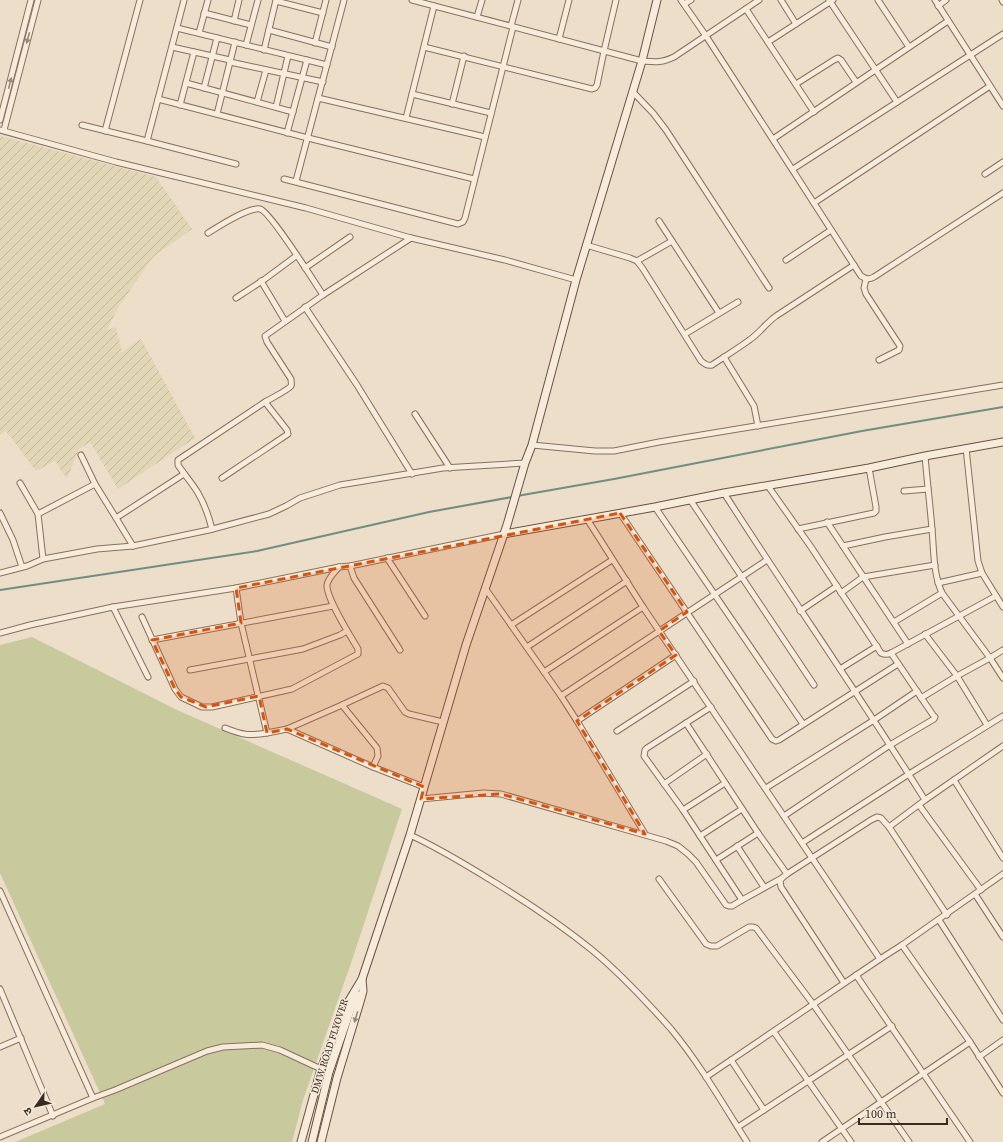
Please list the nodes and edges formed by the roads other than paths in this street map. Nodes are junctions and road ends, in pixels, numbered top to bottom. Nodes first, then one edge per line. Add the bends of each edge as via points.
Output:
1 (31, 0) edge
2 (38, 0) edge
3 (140, 0) edge
4 (184, 0) edge
5 (208, 0) edge
6 (239, 0) edge
7 (258, 0) edge
8 (326, 0) edge
9 (344, 0) edge
10 (412, 0) edge
11 (482, 0) edge
12 (518, 0) edge
13 (569, 0) edge
14 (616, 0) edge
15 (657, 0) edge
16 (691, 0) edge
17 (759, 0) edge
18 (780, 0) edge
19 (878, 0) edge
20 (935, 0) edge
21 (946, 0) edge
22 (276, 1) edge
23 (831, 1) edge
24 (682, 2) edge
25 (434, 6) junction
26 (938, 6) junction
27 (746, 9) junction
28 (204, 13) junction
29 (322, 14) junction
30 (477, 17) junction
31 (234, 21) junction
32 (948, 21) junction
33 (796, 24) junction
34 (251, 25) junction
35 (512, 26) junction
36 (177, 28) junction
37 (269, 30) junction
38 (199, 33) junction
39 (1003, 34) edge
40 (706, 36) junction
41 (217, 38) junction
42 (559, 39) junction
43 (235, 42) junction
44 (768, 42) junction
45 (316, 43) junction
46 (246, 45) junction
47 (424, 46) junction
48 (172, 47) junction
49 (332, 47) junction
50 (909, 47) junction
51 (264, 50) junction
52 (604, 51) junction
53 (194, 52) junction
54 (970, 55) junction
55 (212, 56) junction
56 (288, 56) junction
57 (464, 56) junction
58 (307, 60) junction
59 (230, 61) junction
60 (642, 61) junction
61 (327, 65) junction
62 (503, 66) junction
63 (266, 70) junction
64 (875, 70) junction
65 (283, 74) junction
66 (302, 77) junction
67 (322, 82) junction
68 (856, 82) junction
69 (186, 83) junction
70 (796, 84) junction
71 (990, 86) junction
72 (204, 88) junction
73 (633, 92) junction
74 (222, 93) junction
75 (412, 94) junction
76 (318, 98) junction
77 (158, 99) junction
78 (257, 102) junction
79 (897, 102) junction
80 (452, 104) junction
81 (180, 105) junction
82 (1003, 106) edge
83 (276, 107) junction
84 (293, 112) junction
85 (814, 112) junction
86 (491, 113) junction
87 (217, 114) junction
88 (406, 118) junction
89 (0, 120) edge
90 (82, 125) dead end
91 (2, 130) edge
92 (105, 131) junction
93 (287, 133) junction
94 (485, 137) junction
95 (308, 138) junction
96 (773, 139) junction
97 (147, 141) junction
98 (1003, 162) edge
99 (236, 164) dead end
100 (792, 169) junction
101 (985, 174) dead end
102 (284, 178) dead end
103 (474, 179) junction
104 (296, 182) junction
105 (1003, 193) edge
106 (814, 203) junction
107 (658, 221) dead end
108 (831, 230) junction
109 (208, 233) dead end
110 (350, 237) dead end
111 (411, 238) junction
112 (672, 241) junction
113 (586, 245) junction
114 (296, 256) junction
115 (786, 260) dead end
116 (637, 262) junction
117 (854, 265) junction
118 (305, 268) junction
119 (866, 279) junction
120 (576, 280) junction
121 (261, 281) junction
122 (769, 288) dead end
123 (323, 295) junction
124 (236, 298) dead end
125 (738, 302) dead end
126 (305, 307) junction
127 (719, 313) junction
128 (285, 321) junction
129 (685, 334) junction
130 (724, 357) junction
131 (879, 360) dead end
132 (1003, 385) edge
133 (265, 402) junction
134 (415, 414) dead end
135 (758, 426) junction
136 (1003, 442) edge
137 (532, 446) junction
138 (966, 448) junction
139 (81, 455) dead end
140 (925, 456) junction
141 (524, 466) junction
142 (450, 468) junction
143 (869, 468) junction
144 (184, 474) junction
145 (412, 474) junction
146 (222, 478) dead end
147 (20, 483) dead end
148 (96, 484) junction
149 (768, 486) junction
150 (928, 489) junction
151 (904, 491) dead end
152 (724, 493) junction
153 (691, 501) junction
154 (655, 507) junction
155 (0, 512) edge
156 (620, 513) junction
157 (38, 514) junction
158 (116, 518) junction
159 (587, 519) junction
160 (827, 522) junction
161 (212, 529) junction
162 (798, 529) junction
163 (932, 529) junction
164 (504, 534) junction
165 (132, 546) junction
166 (843, 546) junction
167 (388, 558) junction
168 (43, 559) junction
169 (612, 560) junction
170 (767, 560) junction
171 (935, 565) junction
172 (350, 566) junction
173 (22, 567) junction
174 (339, 567) junction
175 (0, 573) edge
176 (982, 573) junction
177 (741, 577) junction
178 (863, 577) junction
179 (626, 581) junction
180 (938, 582) junction
181 (837, 586) junction
182 (236, 588) junction
183 (485, 588) junction
184 (841, 593) junction
185 (942, 593) junction
186 (715, 594) junction
187 (996, 596) junction
188 (333, 606) junction
189 (113, 607) junction
190 (643, 607) junction
191 (1003, 607) edge
192 (800, 611) junction
193 (687, 612) junction
194 (425, 616) dead end
195 (959, 616) junction
196 (142, 617) dead end
197 (894, 622) junction
198 (241, 623) junction
199 (511, 625) junction
200 (347, 631) junction
201 (659, 631) junction
202 (0, 633) edge
203 (925, 634) junction
204 (152, 640) junction
205 (908, 644) junction
206 (877, 646) junction
207 (527, 647) junction
208 (400, 650) dead end
209 (1003, 650) edge
210 (892, 653) junction
211 (676, 655) junction
212 (990, 658) junction
213 (250, 659) junction
214 (898, 664) junction
215 (840, 669) junction
216 (190, 670) dead end
217 (544, 672) junction
218 (956, 676) junction
219 (148, 677) dead end
220 (1003, 678) edge
221 (694, 681) junction
222 (814, 686) dead end
223 (854, 691) junction
224 (917, 691) junction
225 (259, 696) junction
226 (561, 696) junction
227 (921, 698) junction
228 (342, 705) junction
229 (711, 707) junction
230 (1003, 716) edge
231 (874, 720) junction
232 (443, 722) junction
233 (577, 722) junction
234 (686, 723) junction
235 (804, 724) junction
236 (987, 725) junction
237 (225, 728) dead end
238 (287, 729) junction
239 (617, 731) dead end
240 (267, 733) junction
241 (890, 745) junction
242 (1003, 746) edge
243 (707, 754) junction
244 (373, 767) junction
245 (909, 774) junction
246 (954, 780) junction
247 (725, 783) junction
248 (664, 784) junction
249 (424, 787) junction
250 (766, 788) junction
251 (421, 799) junction
252 (925, 800) junction
253 (919, 805) junction
254 (742, 809) junction
255 (683, 810) junction
256 (784, 816) junction
257 (889, 827) junction
258 (758, 833) junction
259 (645, 834) junction
260 (410, 835) junction
261 (700, 836) junction
262 (802, 843) junction
263 (737, 846) junction
264 (811, 858) junction
265 (1003, 858) edge
266 (716, 860) junction
267 (787, 874) junction
268 (1003, 874) edge
269 (782, 878) junction
270 (659, 879) dead end
271 (764, 888) junction
272 (981, 890) junction
273 (0, 891) edge
274 (975, 894) junction
275 (742, 900) junction
276 (947, 914) junction
277 (939, 920) junction
278 (1003, 937) edge
279 (902, 945) junction
280 (880, 958) junction
281 (856, 975) junction
282 (362, 979) junction
283 (844, 982) junction
284 (0, 989) edge
285 (813, 1004) junction
286 (1003, 1020) edge
287 (892, 1026) junction
288 (774, 1032) junction
289 (21, 1038) junction
290 (1003, 1040) edge
291 (970, 1042) junction
292 (0, 1047) edge
293 (849, 1054) junction
294 (979, 1057) junction
295 (731, 1060) junction
296 (321, 1070) junction
297 (924, 1073) junction
298 (706, 1077) junction
299 (809, 1081) junction
300 (1003, 1093) edge
301 (94, 1098) junction
302 (882, 1102) junction
303 (764, 1110) junction
304 (52, 1116) junction
305 (738, 1127) junction
306 (842, 1128) junction
307 (0, 1137) edge
308 (301, 1142) edge
309 (312, 1142) edge
310 (321, 1142) edge
311 (747, 1142) edge
312 (822, 1142) edge
313 (851, 1142) edge
314 (909, 1142) edge
315 (970, 1142) edge

89 -> 1 street
2 -> 91 street
3 - 92 street
4 - 36 street
5 - 28 street
6 - 31 street
7 - 34 street
8 - 29 street
9 - 49 street
10 - 25 street
11 - 30 street
12 - 35 street
13 - 42 street
14 - 52 street
15 - 60 main road
16 - 24 street
17 - 27 street
18 - 33 street
19 - 50 street
20 - 26 street
21 - 26 street
22 - 29 street
22 - 37 street
23 - 33 street
23 - 64 street
24 - 40 street
25 - 30 street
25 - 47 street
26 - 32 street
27 - 40 street
27 - 44 street
28 - 31 street
28 - 38 street
29 - 45 street
30 - 35 street
31 - 34 street
32 - 50 street
32 - 54 street
33 - 44 street
34 - 46 street
35 - 42 street
35 - 62 street
36 - 38 street
36 - 48 street
37 - 45 street
37 - 51 street
38 - 41 street
39 - 54 street
40 - 60 street via 664,62
40 - 96 street
41 - 43 street
41 - 55 street
42 - 52 street
43 - 46 street
43 - 59 street
44 - 70 street
45 - 49 street
46 - 51 street
47 - 57 street
47 - 75 street
48 - 53 street
48 - 77 street
49 - 61 street
50 - 64 street
51 - 56 street
52 - 60 street
52 - 62 street via 597,85 592,89
53 - 55 street
53 - 69 street
54 - 71 street
54 - 79 street
55 - 59 street
55 - 72 street
56 - 58 street
56 - 65 street
57 - 62 street
57 - 80 street
58 - 61 street
58 - 66 street
59 - 63 street
59 - 74 street
60 - 73 main road
61 - 67 street
62 - 86 street
63 - 65 street
63 - 78 street
64 - 68 street
64 - 79 street
65 - 66 street
65 - 83 street
66 - 67 street
66 - 84 street
67 - 76 street
68 - 70 street via 838,58
68 - 85 street
69 - 72 street
69 - 81 street
70 - 85 street
71 - 82 street
71 - 106 street
72 - 74 street
73 - 113 main road
73 - 122 street via 666,130
74 - 78 street
74 - 87 street
75 - 80 street
75 - 88 street
76 - 88 street
76 - 95 street
77 - 81 street
77 - 97 street
78 - 83 street
79 - 100 street
80 - 86 street
81 - 87 street
83 - 84 street
84 - 93 street
85 - 96 street
86 - 94 street
87 - 93 street
88 - 94 street
90 - 92 street
91 - 111 street via 116,162 306,208
92 - 97 street
93 - 95 street
94 - 103 street
95 - 103 street
95 - 104 street
96 - 100 street
97 - 99 street
98 - 101 street
100 - 106 street
102 - 104 street
103 - 104 street via 465,218 458,224
105 - 119 street via 874,277
106 - 108 street
107 - 112 street
108 - 115 street
108 - 117 street
109 - 114 street via 241,214 260,209 282,234
110 - 118 street
111 - 120 street
111 - 123 street
112 - 116 street
112 - 127 street
113 - 116 street
113 - 120 main road
114 - 118 street
114 - 121 street
116 - 129 street
117 - 119 street
117 - 130 street via 776,316 748,341
118 - 123 street
119 - 131 street via 866,294 900,346 899,350
120 - 137 main road
121 - 124 street
121 - 128 street
123 - 126 street
125 - 127 street
126 - 128 street
126 - 145 street
127 - 129 street
128 - 133 street via 268,332 264,338 292,384
129 - 130 street via 704,364 712,365
130 - 135 street via 754,406
132 - 135 street
133 - 144 street via 180,457 178,465
133 - 146 street via 288,434
134 - 142 street
135 - 137 street via 614,451
136 - 138 main road
137 - 141 main road
138 - 140 main road
138 - 176 street via 978,561
139 - 148 street
140 - 143 main road
140 - 150 street
141 - 142 street
141 - 164 main road
142 - 145 street
143 - 149 main road
143 - 160 street via 876,511 872,514
144 - 158 street
144 - 161 street via 202,500
145 - 161 street via 340,485 300,498 269,514
147 - 157 street
148 - 157 street
148 - 158 street
149 - 152 main road
149 - 162 street
150 - 151 street
150 - 163 street
152 - 153 main road
152 - 170 street
153 - 154 main road
153 - 177 street
154 - 156 main road
154 - 186 street
155 - 173 street
156 - 159 main road
156 - 193 street
157 - 168 street
158 - 165 street
159 - 164 main road
159 - 169 street
160 - 162 street
160 - 166 street
161 - 165 street
162 - 181 street
163 - 166 street
163 - 171 street
164 - 167 street
164 - 183 main road
165 - 168 street via 97,549
166 - 178 street
167 - 172 street
167 - 194 street
168 - 173 street
169 - 179 street
169 - 199 street
170 - 177 street
170 - 192 street
171 - 178 street
171 - 180 street
172 - 174 street
172 - 208 street via 354,578
173 - 175 street
174 - 182 street
174 - 188 street via 327,586
176 - 180 street
176 - 187 street
177 - 186 street
177 - 222 street
178 - 184 street
178 - 197 street
179 - 190 street
179 - 207 street
180 - 185 street
181 - 184 street
181 - 192 street
182 - 189 street
182 - 198 street
183 - 199 street
183 - 232 main road
184 - 206 street
185 - 195 street
185 - 197 street
186 - 193 street
186 - 235 street
187 - 191 street
187 - 195 street
188 - 198 street
188 - 200 street
189 - 202 street
189 - 219 street
190 - 201 street
190 - 217 street
192 - 215 street
193 - 201 street
193 - 235 street via 772,739 779,740
195 - 203 street
195 - 212 street
196 - 204 street
197 - 205 street
198 - 204 street
198 - 213 street
199 - 207 street
200 - 213 street via 303,649
200 - 225 street via 358,649 358,654 292,690
201 - 211 street
201 - 226 street
203 - 205 street
203 - 218 street
204 - 225 street via 175,689 181,696 202,707
205 - 210 street
206 - 210 street via 884,655
206 - 215 street
207 - 217 street
209 - 212 street
210 - 214 street
211 - 221 street
211 - 233 street
212 - 218 street
212 - 220 street
213 - 216 street
213 - 225 street
214 - 223 street
214 - 224 street
215 - 223 street
217 - 226 street
218 - 227 street
218 - 236 street
221 - 229 street
221 - 239 street
223 - 231 street
223 - 235 street
224 - 227 street
224 - 231 street
225 - 240 street
226 - 233 street
227 - 241 street via 934,719
228 - 232 street via 386,686 405,712
228 - 238 street
228 - 244 street via 377,748 378,756
229 - 234 street
229 - 250 street
230 - 236 street
231 - 241 street
231 - 250 street
232 - 249 main road
233 - 259 street
234 - 243 street
234 - 248 street via 645,750 644,756
236 - 245 street
237 - 240 street via 243,735
238 - 240 street
238 - 244 street
241 - 245 street
241 - 256 street
242 - 246 street
243 - 247 street
243 - 248 street
244 - 249 street
245 - 252 street
245 - 262 street
246 - 252 street
246 - 265 street
247 - 254 street
247 - 255 street
248 - 255 street
249 - 251 main road
250 - 256 street
251 - 259 street via 483,793 501,794
251 - 260 main road
252 - 253 street
253 - 257 street
253 - 272 street
254 - 258 street
254 - 261 street
255 - 261 street
256 - 262 street
257 - 264 street via 881,818 876,817
257 - 276 street
258 - 263 street
258 - 267 street
259 - 275 street via 666,840 688,854 726,905 732,906
260 - 282 main road
260 - 298 street via 476,871 538,910 591,950 644,999
261 - 266 street
262 - 264 street
263 - 266 street
263 - 271 street
264 - 267 street
264 - 280 street
266 - 275 street
267 - 269 street
268 - 272 street
269 - 271 street
269 - 283 street via 781,887
270 - 285 street via 706,944 717,946 749,927 756,928
271 - 275 street
272 - 274 street
273 - 301 street
274 - 276 street
274 - 278 street
276 - 277 street
277 - 279 street
277 - 286 street
279 - 280 street
279 - 291 street
280 - 281 street
281 - 283 street
281 - 287 street
282 - 296 main road via 347,1004
282 - 309 main road, DMW ROAD FLYOVER via 329,1072
282 -> 310 main road via 363,991
283 - 285 street
284 - 289 street
285 - 288 street
285 - 293 street
287 - 293 street
287 - 297 street
288 - 295 street
288 - 299 street
289 - 292 street
289 - 304 street
290 - 294 street
291 - 294 street
291 - 297 street
293 - 299 street
293 - 302 street
294 - 300 street
295 - 298 street
295 - 303 street
296 - 301 street via 280,1050 262,1045 223,1047 207,1051
296 - 308 main road
297 - 302 street
297 - 315 street
298 - 305 street
299 - 303 street
299 - 306 street
301 - 304 street
302 - 306 street
302 - 314 street
303 - 305 street
304 - 307 street
305 - 311 street
306 - 312 street
306 - 313 street

